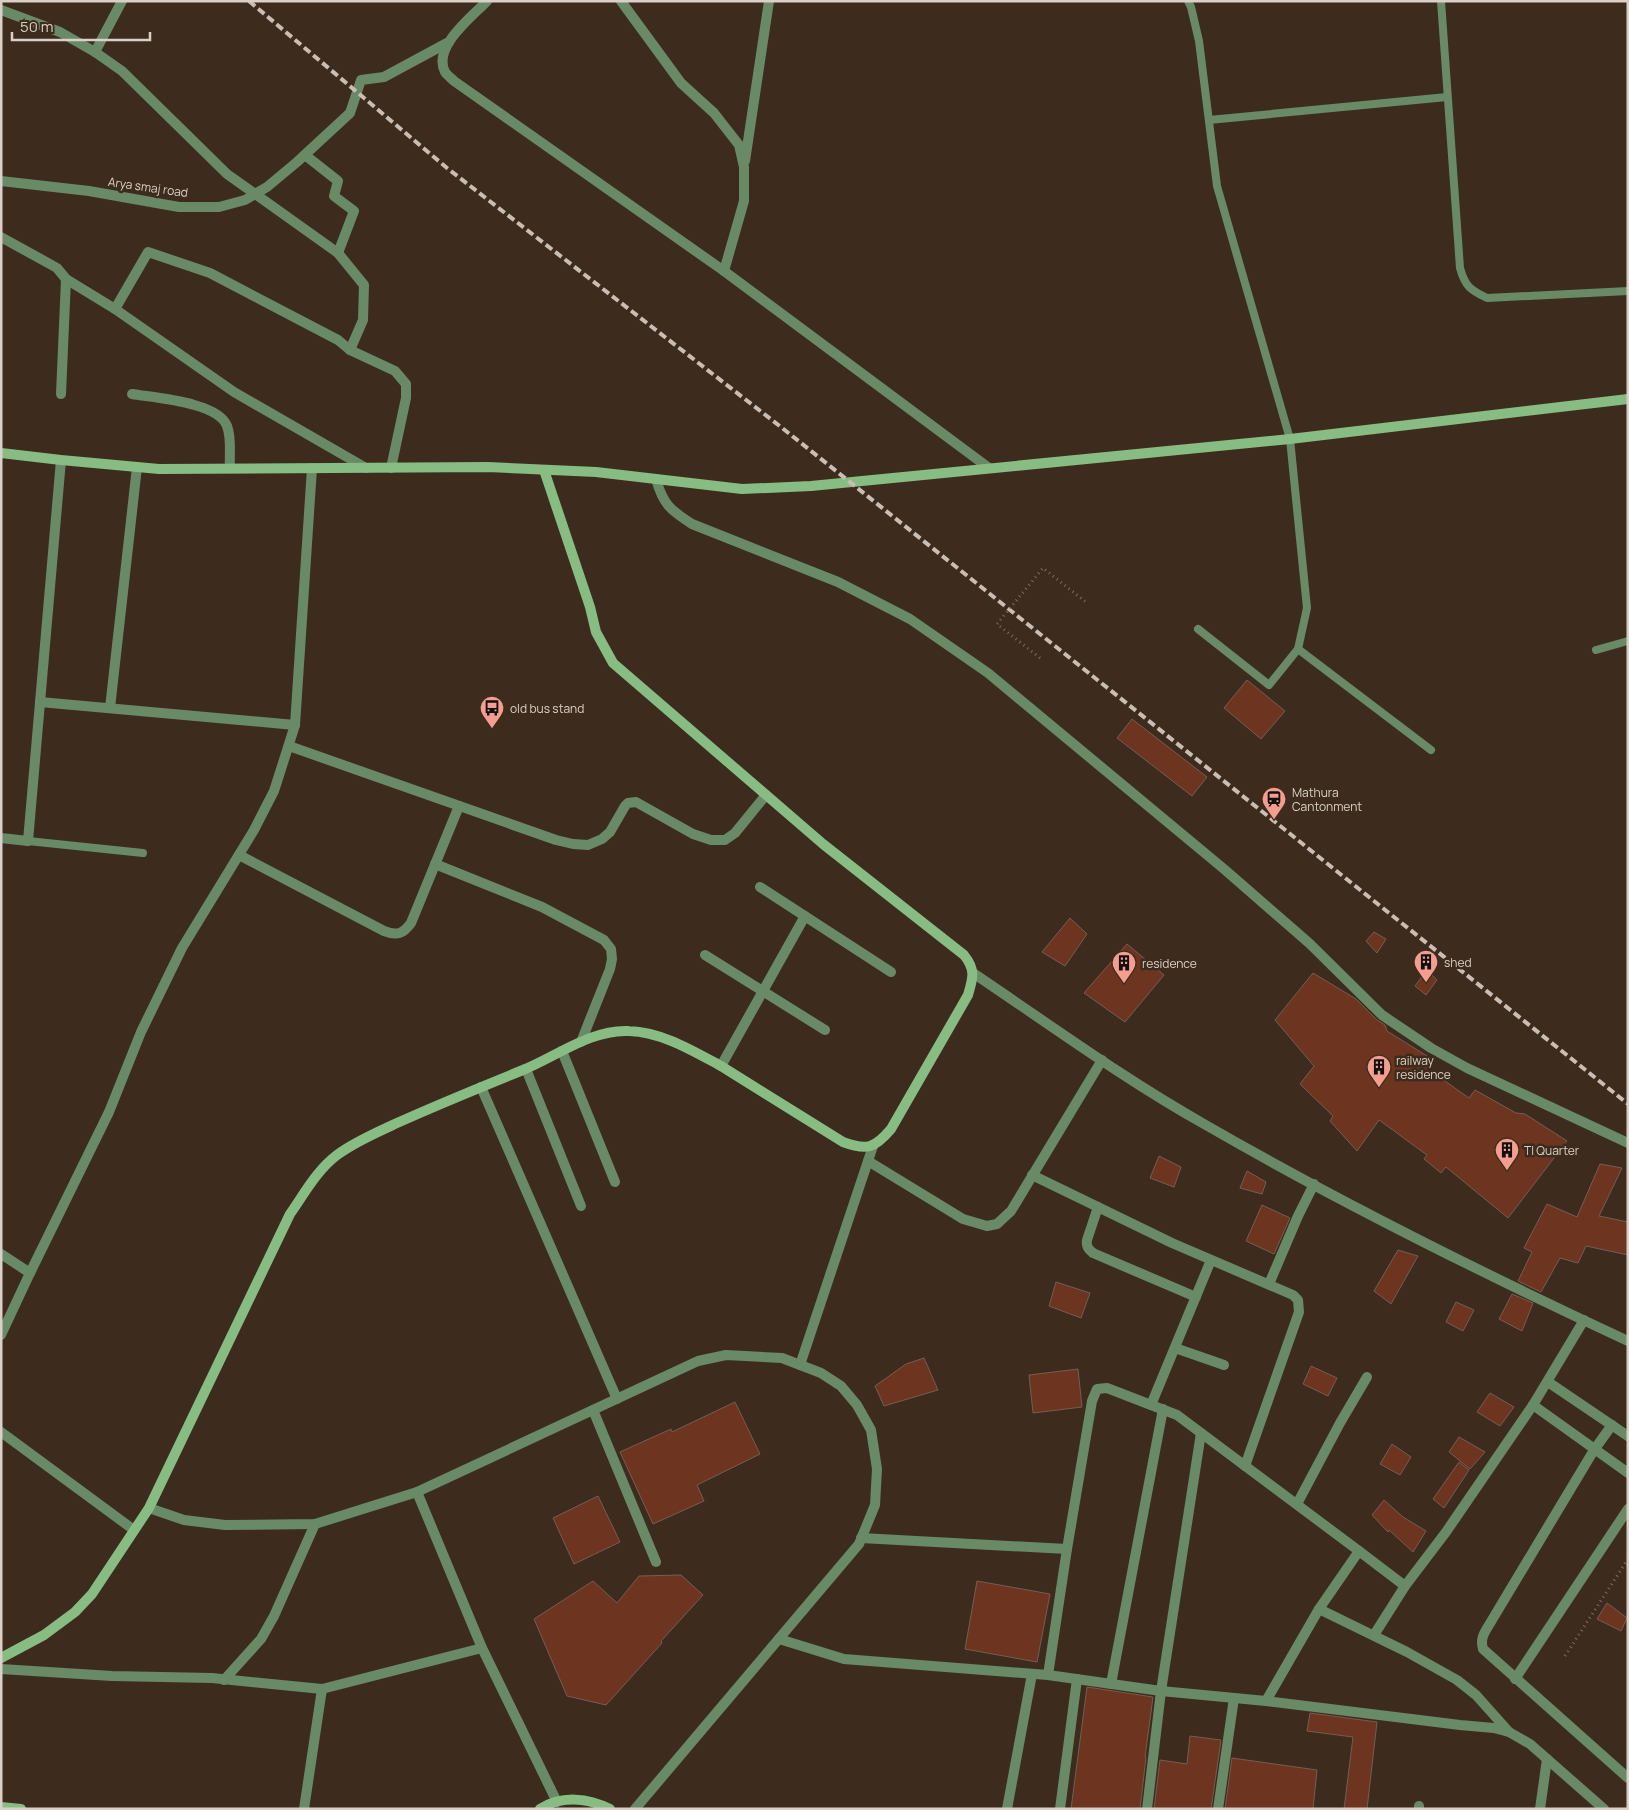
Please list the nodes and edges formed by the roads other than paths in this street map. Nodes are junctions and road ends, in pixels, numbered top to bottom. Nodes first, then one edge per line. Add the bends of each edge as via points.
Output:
1 (122, 1) edge
2 (488, 1) edge
3 (621, 1) edge
4 (769, 1) edge
5 (1188, 1) edge
6 (1441, 1) edge
7 (1, 10) edge
8 (447, 43) junction
9 (95, 52) junction
10 (1447, 97) junction
11 (1209, 120) junction
12 (305, 155) junction
13 (744, 167) junction
14 (1, 181) edge
15 (254, 194) junction
16 (1, 238) edge
17 (338, 253) junction
18 (724, 271) junction
19 (66, 278) junction
20 (1628, 291) edge
21 (115, 309) junction
22 (350, 350) junction
23 (61, 394) dead end
24 (132, 394) dead end
25 (1628, 398) edge
26 (1290, 439) junction
27 (1, 453) edge
28 (61, 460) junction
29 (136, 467) junction
30 (230, 468) junction
31 (312, 468) junction
32 (366, 468) junction
33 (391, 468) junction
34 (989, 468) junction
35 (544, 470) junction
36 (656, 479) junction
37 (1198, 629) dead end
38 (1628, 642) edge
39 (1298, 649) junction
40 (1596, 650) dead end
41 (40, 702) junction
42 (110, 708) junction
43 (294, 724) junction
44 (289, 746) junction
45 (1431, 750) dead end
46 (766, 795) junction
47 (459, 806) junction
48 (1, 838) edge
49 (28, 841) junction
50 (143, 853) dead end
51 (239, 855) junction
52 (435, 864) junction
53 (760, 887) dead end
54 (804, 916) junction
55 (705, 955) dead end
56 (890, 972) dead end
57 (973, 973) junction
58 (763, 990) junction
59 (825, 1030) dead end
60 (581, 1042) junction
61 (562, 1051) junction
62 (1102, 1060) junction
63 (721, 1066) junction
64 (526, 1069) junction
65 (481, 1087) junction
66 (1628, 1144) edge
67 (873, 1146) junction
68 (868, 1161) junction
69 (1032, 1175) junction
70 (615, 1182) dead end
71 (1314, 1184) junction
72 (581, 1206) dead end
73 (1098, 1208) junction
74 (1, 1254) edge
75 (1211, 1260) junction
76 (30, 1273) junction
77 (1269, 1284) junction
78 (1196, 1297) junction
79 (1584, 1320) junction
80 (1, 1335) edge
81 (1628, 1340) edge
82 (1175, 1348) junction
83 (800, 1365) junction
84 (1224, 1365) dead end
85 (1367, 1377) dead end
86 (1548, 1382) junction
87 (617, 1399) junction
88 (1151, 1405) junction
89 (1533, 1405) junction
90 (593, 1410) junction
91 (1164, 1410) junction
92 (1612, 1425) junction
93 (1, 1432) edge
94 (1201, 1433) junction
95 (1628, 1436) edge
96 (1594, 1450) junction
97 (1244, 1466) junction
98 (1628, 1473) edge
99 (417, 1492) junction
100 (1297, 1504) junction
101 (149, 1508) junction
102 (1628, 1509) edge
103 (315, 1524) junction
104 (134, 1530) junction
105 (861, 1538) junction
106 (1067, 1549) junction
107 (1360, 1551) junction
108 (656, 1562) dead end
109 (1405, 1586) junction
110 (1319, 1609) junction
111 (1374, 1636) junction
112 (779, 1639) junction
113 (482, 1648) junction
114 (1, 1658) edge
115 (1, 1668) edge
116 (1032, 1674) junction
117 (1048, 1675) junction
118 (1077, 1679) junction
119 (1515, 1679) junction
120 (224, 1680) junction
121 (1111, 1684) junction
122 (322, 1689) junction
123 (1161, 1691) junction
124 (1234, 1698) junction
125 (1266, 1701) junction
126 (1509, 1732) junction
127 (1548, 1759) junction
128 (1628, 1778) edge
129 (557, 1802) junction
130 (1, 1807) edge
131 (21, 1809) edge
132 (304, 1809) edge
133 (540, 1809) edge
134 (610, 1809) edge
135 (635, 1809) edge
136 (1007, 1809) edge
137 (1060, 1809) edge
138 (1147, 1809) edge
139 (1218, 1809) edge
140 (1540, 1809) edge
141 (1604, 1809) edge

1 - 9 street
2 - 8 street
3 - 13 street via 681,83 714,114 739,145
4 - 13 street
5 - 11 lane via 1199,41
6 - 10 lane
7 - 9 street via 60,32
8 - 12 street, Arya smaj road via 384,77 361,80 350,114
8 - 18 street via 442,59 445,72 454,81
9 - 15 street via 122,71 227,174
10 - 11 lane
10 - 20 lane via 1460,268 1464,281 1473,292 1488,298
11 - 26 lane via 1217,186
12 - 15 street, Arya smaj road
12 - 17 street via 338,181 334,196 354,211
13 - 18 street via 744,201
14 - 15 street, Arya smaj road via 179,206 219,207
15 - 17 street
16 - 19 street via 57,268
17 - 22 street via 364,285 363,320
18 - 34 street
19 - 21 street
19 - 23 street
21 - 22 street via 148,252 210,273 338,340
21 - 32 street via 234,392
22 - 33 street via 395,371 406,384
24 - 30 street via 197,405 221,415 228,426
25 - 26 street
26 - 34 street
26 - 39 lane via 1307,608
27 - 28 street
28 - 29 street
28 - 41 street
29 - 30 street
29 - 42 street
30 - 31 street
31 - 32 street
31 - 43 street
32 - 33 street
33 - 35 street
34 - 36 street via 811,486 742,489
35 - 36 street
35 - 46 street via 596,632 613,663
36 - 66 street via 661,498 676,514 692,524 838,582 910,619 988,672 1309,943 1382,1016 1467,1068
37 - 39 lane via 1269,685
38 - 40 lane
39 - 45 lane
41 - 42 street
41 - 49 street
42 - 43 street
43 - 44 street
44 - 47 street
44 - 51 street via 274,791
46 - 47 street via 735,833 725,840 711,840 693,834 636,802 625,806 610,832 588,845 556,840
46 - 57 street via 964,955
47 - 52 street
48 - 49 street
49 - 50 lane
51 - 52 street via 393,934 405,931 411,923
51 - 76 street via 182,948 141,1032 101,1129
52 - 60 street via 542,908 604,940 611,949 610,969
53 - 54 street
54 - 56 street
54 - 58 street
55 - 58 street
57 - 62 street
57 - 67 street via 968,995 896,1121 881,1141
58 - 59 street
58 - 63 street
60 - 61 street
60 - 63 street via 628,1030 646,1032
61 - 64 street
61 - 70 street
62 - 69 street
62 - 71 street via 1203,1124
63 - 67 street via 843,1142 858,1147
64 - 65 street
64 - 72 street
65 - 87 street
65 - 101 street via 356,1142 335,1157 312,1182 290,1214
67 - 68 street
68 - 69 street via 963,1219 987,1226 998,1224 1011,1211
68 - 83 street
69 - 73 street
71 - 77 street
71 - 79 street via 1360,1210
73 - 75 street
73 - 78 street via 1087,1245 1093,1254
74 - 76 street
75 - 77 street
75 - 78 street
76 - 80 street
77 - 97 street via 1293,1295 1298,1300 1299,1312
78 - 82 street
79 - 81 street
79 - 86 street
82 - 84 street
82 - 88 street
83 - 87 street via 782,1358 726,1355 698,1361
83 - 105 street via 822,1373 841,1386 858,1405 870,1430 877,1469 875,1505
85 - 100 street
86 - 89 street
86 - 92 street
87 - 90 street
88 - 91 street
88 - 106 street via 1107,1388 1097,1389 1094,1393
89 - 96 street
89 - 109 street
90 - 99 street
90 - 108 street
91 - 94 street via 1177,1415
91 - 121 street
92 - 95 street
92 - 96 street
93 - 104 street
94 - 97 street
94 - 123 street
96 - 98 street
96 - 119 street via 1482,1636 1483,1649
97 - 100 street
99 - 103 street
99 - 113 street
100 - 107 street
101 - 103 street via 184,1520 224,1525
101 - 104 street
102 - 119 street
103 - 120 street via 261,1639
104 - 114 street via 92,1594 75,1612 44,1635
105 - 106 street
105 - 112 street
106 - 117 street
107 - 109 street
107 - 110 street
109 - 111 street
110 - 111 street
110 - 125 street
111 - 126 street via 1463,1685
112 - 116 street via 844,1659
112 - 135 street
113 - 122 street
113 - 129 street
115 - 120 street
116 - 117 street
116 - 136 street
117 - 118 street
118 - 121 street
118 - 137 street
119 - 128 street
120 - 122 street
121 - 123 street
122 - 132 street
123 - 124 street
123 - 138 street
124 - 125 street
124 - 139 street
125 - 126 street
126 - 127 street
127 - 140 street
127 - 141 street
129 - 133 street
129 - 134 street via 570,1799 594,1801
130 - 131 street

